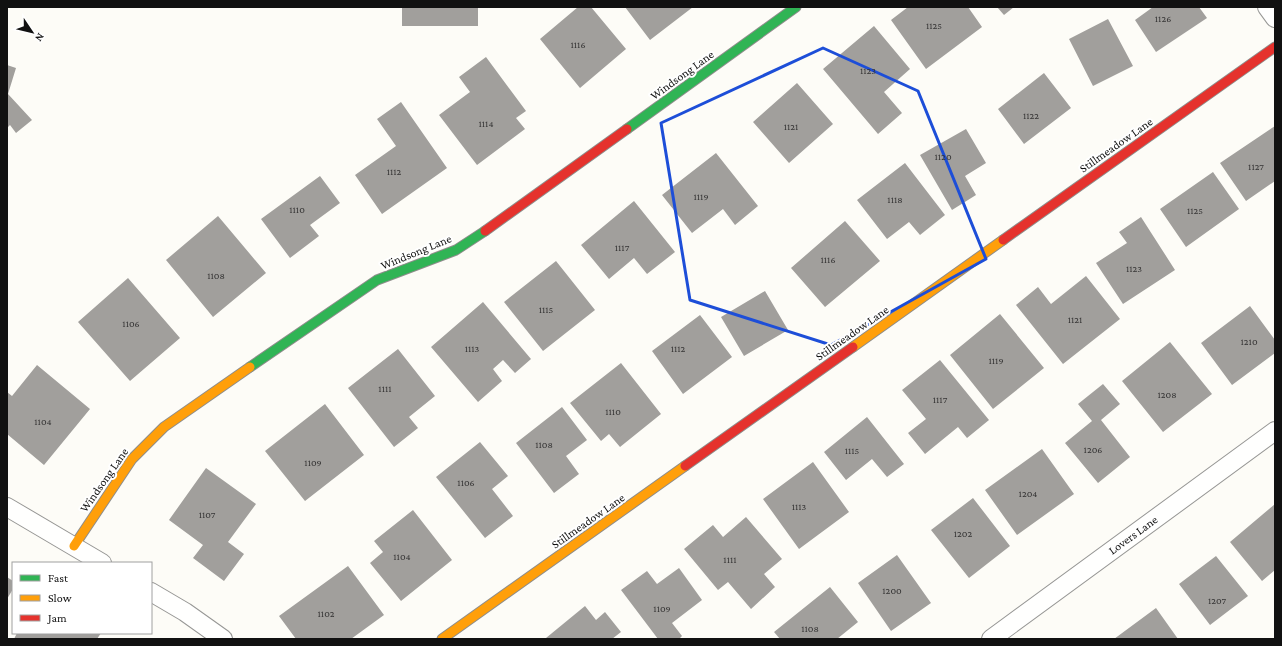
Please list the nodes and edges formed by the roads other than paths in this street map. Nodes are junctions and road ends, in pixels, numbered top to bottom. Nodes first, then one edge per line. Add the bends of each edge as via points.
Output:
1 (796, 7) edge
2 (1267, 7) edge
3 (1275, 18) edge
4 (1275, 47) edge
5 (1275, 431) edge
6 (7, 507) edge
7 (74, 546) junction
8 (100, 562) edge
9 (152, 593) edge
10 (224, 639) edge
11 (442, 639) edge
12 (991, 639) edge

1 - 7 street, Windsong Lane via 466,244 449,254 377,280 181,414 132,459
2 - 3 street
4 - 11 street, Stillmeadow Lane
5 - 12 street, Lovers Lane
6 - 7 street
7 - 8 street
9 - 10 street

